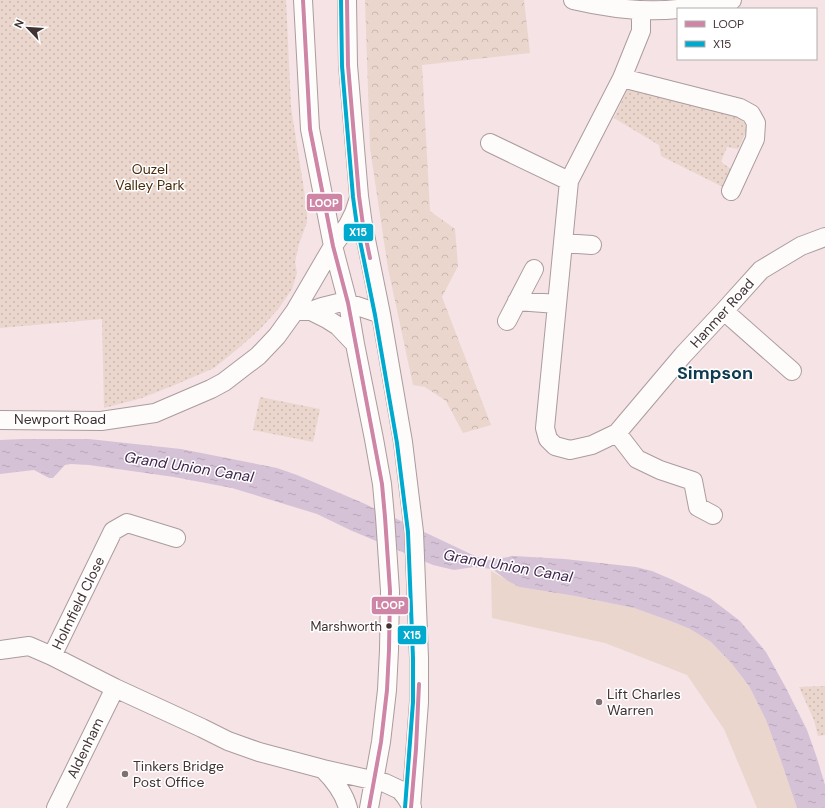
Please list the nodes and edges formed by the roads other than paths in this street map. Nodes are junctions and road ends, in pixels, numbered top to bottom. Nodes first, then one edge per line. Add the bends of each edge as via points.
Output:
1 (303, 0) edge
2 (347, 0) edge
3 (573, 0) edge
4 (732, 0) edge
5 (687, 8) edge
6 (677, 9) edge
7 (641, 10) junction
8 (622, 78) junction
9 (490, 143) dead end
10 (569, 181) junction
11 (732, 191) dead end
12 (359, 196) junction
13 (825, 236) edge
14 (562, 243) junction
15 (592, 245) dead end
16 (334, 246) junction
17 (534, 269) dead end
18 (517, 301) junction
19 (348, 303) junction
20 (557, 304) junction
21 (303, 311) junction
22 (724, 311) junction
23 (381, 314) junction
24 (507, 321) dead end
25 (355, 344) junction
26 (792, 371) dead end
27 (0, 420) edge
28 (617, 434) junction
29 (713, 515) dead end
30 (176, 538) dead end
31 (0, 650) edge
32 (52, 656) junction
33 (115, 688) junction
34 (416, 749) junction
35 (323, 769) junction
36 (380, 782) junction
37 (56, 808) edge
38 (348, 808) edge
39 (369, 808) edge
40 (412, 808) edge

1 - 16 street via 310,129
2 - 12 street via 348,65
3 - 7 street
4 - 5 street
6 - 7 street
7 - 8 street, Hanmer Road via 641,31
8 - 10 street, Hanmer Road
8 - 11 street via 740,108 751,114 756,124 755,139
9 - 10 street
10 - 14 street, Hanmer Road
12 - 16 street, Newport Road via 354,213
12 - 23 street
13 - 22 street, Hanmer Road via 801,246 761,270
14 - 15 street
14 - 20 street, Hanmer Road
16 - 19 street
16 - 21 street, Newport Road
17 - 18 street
18 - 20 street
18 - 24 street
19 - 21 street
19 - 23 street
19 - 25 street
20 - 28 street, Hanmer Road via 545,428 548,440 555,446 570,450 592,445
21 - 25 street via 327,319 338,326
21 - 27 street, Newport Road via 258,356 224,382 155,413 101,421
22 - 26 street
22 - 28 street, Hanmer Road via 683,355
23 - 34 street via 403,442 414,532 419,658
25 - 36 street via 382,484 390,592 387,690 381,742
28 - 29 street via 637,459 693,481 698,506
30 - 32 street, Holmfield Close via 127,523 112,531 109,552
31 - 32 street via 29,646
32 - 33 street
33 - 35 street via 228,741
33 - 37 street, Aldenham
34 - 36 street via 397,777
34 - 40 street
35 - 36 street
35 - 38 street via 338,786
36 - 39 street
36 - 40 street via 400,790

